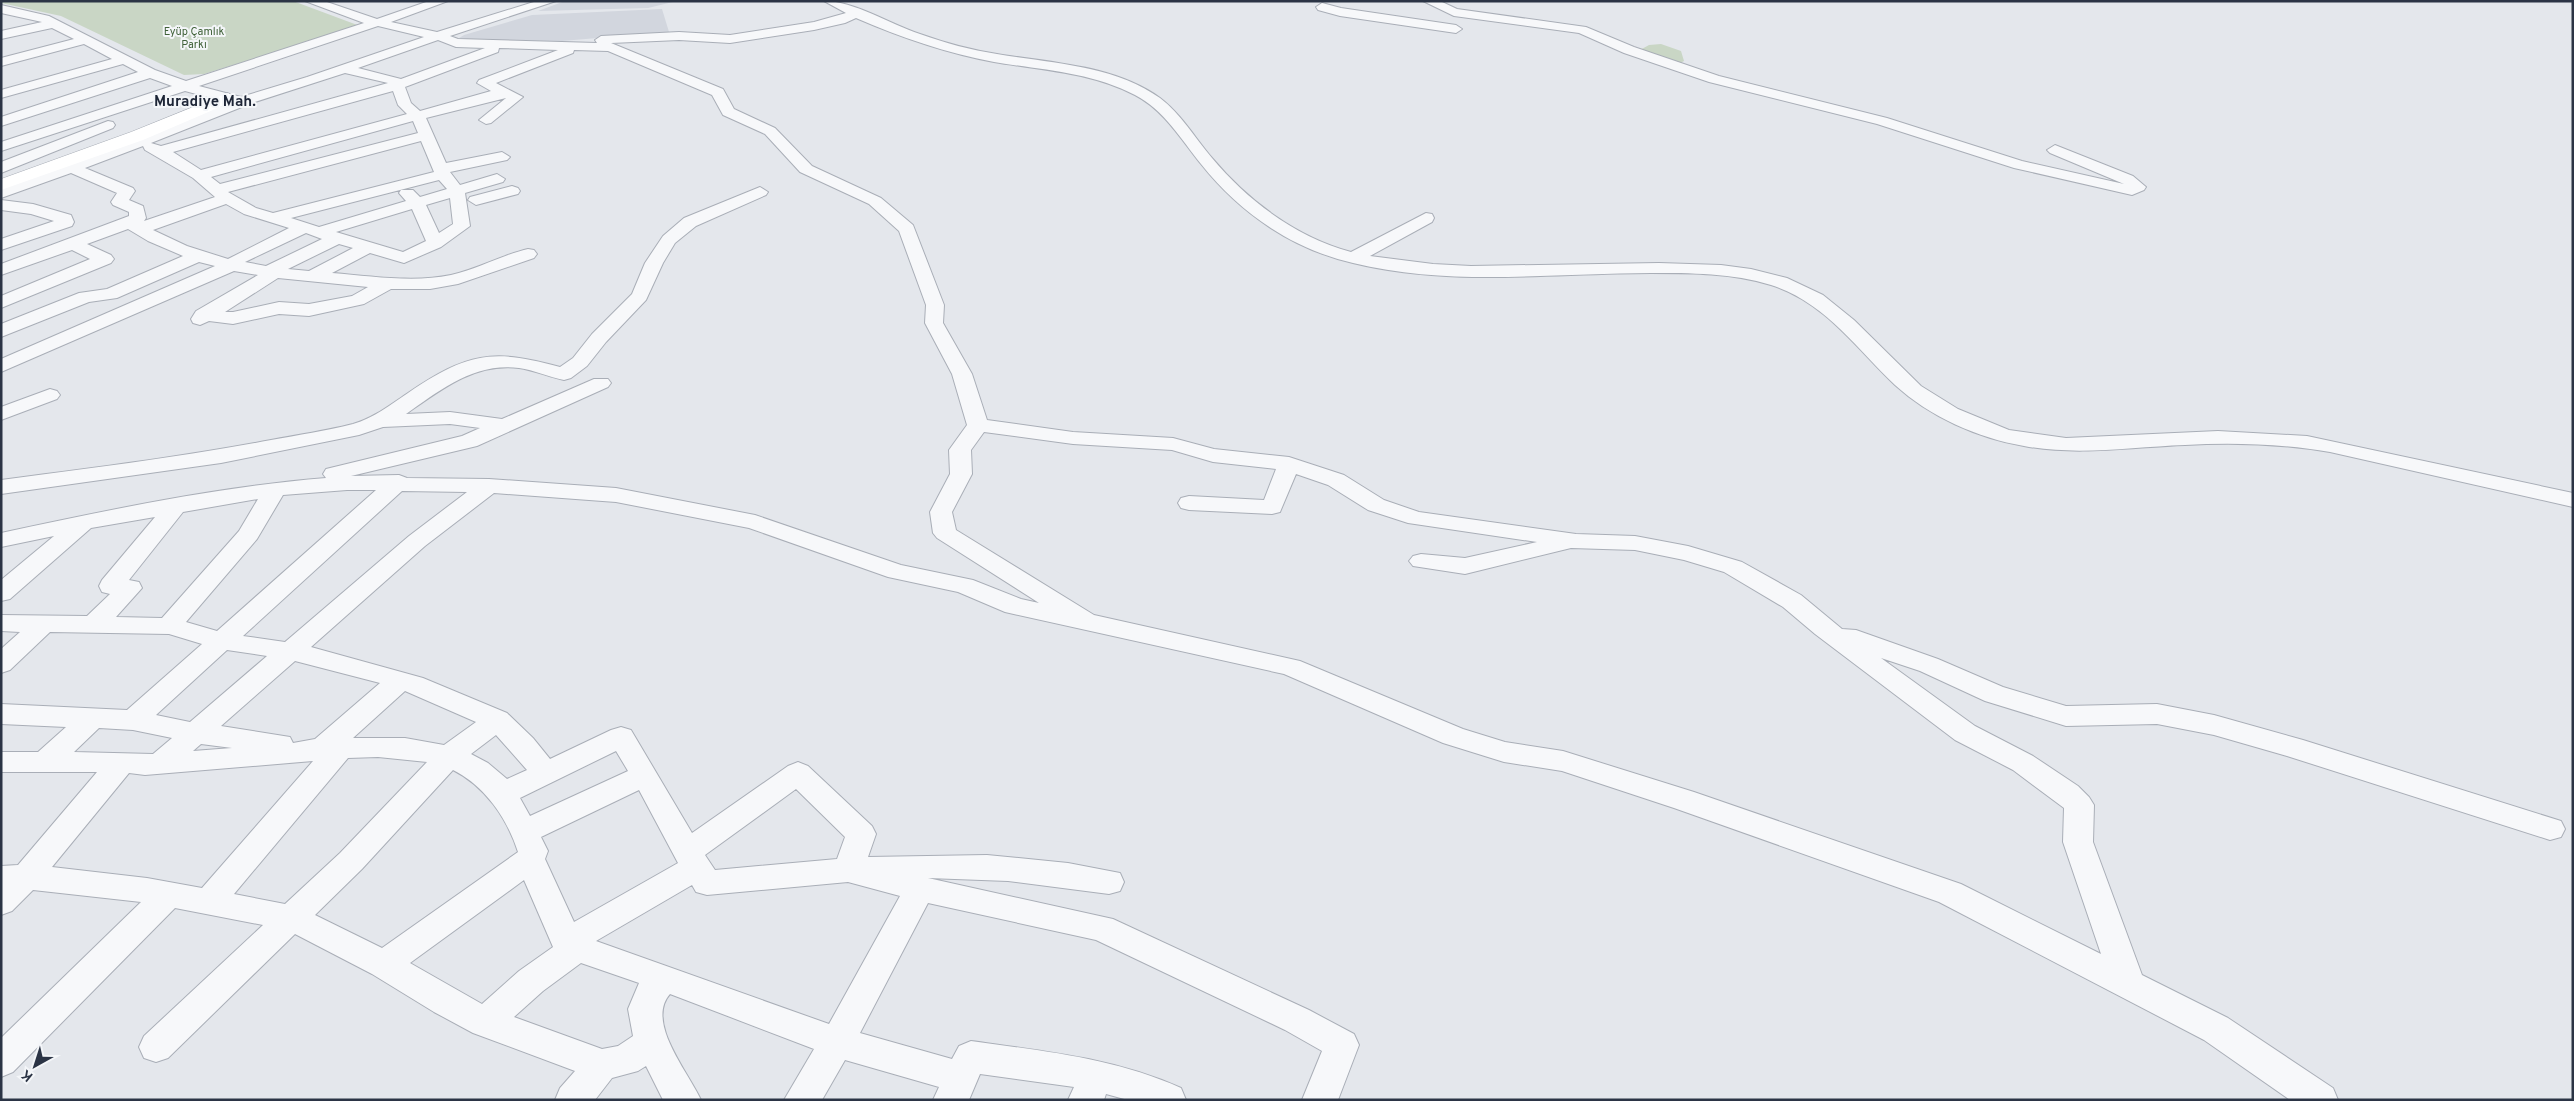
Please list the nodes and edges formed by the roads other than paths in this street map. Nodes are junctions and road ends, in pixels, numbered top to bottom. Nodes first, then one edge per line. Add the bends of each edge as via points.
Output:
1 (311, 1) edge
2 (442, 1) edge
3 (550, 1) edge
4 (1429, 1) edge
5 (848, 6) edge
6 (1322, 7) dead end
7 (1, 9) edge
8 (375, 22) junction
9 (59, 27) junction
10 (1456, 29) dead end
11 (1, 35) edge
12 (438, 36) junction
13 (84, 40) junction
14 (504, 44) junction
15 (1, 46) edge
16 (548, 46) junction
17 (578, 46) junction
18 (101, 50) junction
19 (84, 55) dead end
20 (123, 60) junction
21 (1, 62) edge
22 (344, 69) junction
23 (145, 70) junction
24 (484, 83) junction
25 (397, 85) junction
26 (186, 86) junction
27 (505, 92) junction
28 (205, 93) junction
29 (1, 94) edge
30 (235, 99) junction
31 (1, 109) edge
32 (412, 111) junction
33 (486, 120) dead end
34 (1, 122) edge
35 (425, 136) junction
36 (139, 142) junction
37 (1, 147) edge
38 (2055, 150) dead end
39 (160, 151) junction
40 (1, 154) edge
41 (30, 157) junction
42 (502, 157) dead end
43 (185, 167) junction
44 (1, 168) edge
45 (70, 168) junction
46 (442, 171) junction
47 (199, 175) junction
48 (498, 179) dead end
49 (399, 184) junction
50 (1, 185) edge
51 (512, 191) dead end
52 (760, 192) dead end
53 (1, 193) edge
54 (221, 194) junction
55 (457, 198) junction
56 (417, 203) junction
57 (1, 205) edge
58 (271, 218) junction
59 (1426, 218) dead end
60 (134, 226) junction
61 (311, 230) junction
62 (335, 239) junction
63 (434, 243) junction
64 (1, 245) edge
65 (68, 245) junction
66 (368, 247) junction
67 (528, 254) dead end
68 (198, 256) junction
69 (404, 258) junction
70 (1353, 258) junction
71 (233, 265) junction
72 (1, 270) edge
73 (270, 273) junction
74 (312, 278) junction
75 (360, 281) junction
76 (386, 284) junction
77 (1, 304) edge
78 (33, 319) junction
79 (1, 331) edge
80 (1, 366) edge
81 (601, 383) dead end
82 (50, 395) dead end
83 (1, 414) edge
84 (380, 421) junction
85 (502, 425) junction
86 (978, 425) junction
87 (1289, 464) junction
88 (398, 482) junction
89 (488, 486) junction
90 (1, 487) edge
91 (275, 489) junction
92 (2573, 500) edge
93 (1189, 503) dead end
94 (175, 507) junction
95 (84, 522) junction
96 (1, 540) edge
97 (1576, 540) junction
98 (1421, 561) dead end
99 (1, 593) edge
100 (1086, 622) junction
101 (1, 623) edge
102 (44, 623) junction
103 (95, 623) junction
104 (169, 626) junction
105 (1824, 628) junction
106 (222, 641) junction
107 (289, 651) junction
108 (1, 664) edge
109 (400, 680) junction
110 (1, 714) edge
111 (93, 718) junction
112 (132, 720) junction
113 (497, 720) junction
114 (196, 733) junction
115 (330, 750) junction
116 (449, 756) junction
117 (45, 762) junction
118 (122, 762) junction
119 (160, 764) junction
120 (5, 766) edge
121 (545, 773) junction
122 (645, 775) junction
123 (502, 794) junction
124 (2550, 829) dead end
125 (527, 845) junction
126 (692, 860) junction
127 (848, 870) junction
128 (14, 877) edge
129 (1109, 882) dead end
130 (920, 889) junction
131 (169, 894) junction
132 (1, 902) edge
133 (209, 902) junction
134 (292, 918) junction
135 (572, 945) junction
136 (384, 964) junction
137 (665, 978) junction
138 (2129, 984) junction
139 (485, 1022) junction
140 (837, 1042) junction
141 (651, 1043) junction
142 (156, 1047) dead end
143 (1, 1061) edge
144 (602, 1064) junction
145 (1091, 1088) edge
146 (956, 1089) edge
147 (573, 1100) edge
148 (683, 1100) edge
149 (802, 1100) edge
150 (1168, 1100) edge
151 (1320, 1100) edge
152 (2320, 1100) edge

1 - 8 street
2 - 8 street
3 - 12 street
4 - 38 street via 1454,12 1582,30 1714,79 1882,121 2019,166 2118,188 2132,190 2138,187 2075,156
5 - 16 street via 841,20 730,38 679,36
5 - 70 street via 920,38 973,54 1090,73 1124,84 1172,115 1216,172 1287,233 1318,248
6 - 10 street
7 - 9 street via 45,19
8 - 12 street
8 - 26 street
9 - 11 street
9 - 13 street
9 - 15 street
12 - 14 street via 456,43
12 - 22 street
13 - 18 street
13 - 21 street
14 - 16 street
14 - 25 street
16 - 17 street
17 - 24 street
17 - 86 street via 610,47 718,92 728,112 770,131 806,169 874,202 908,229 935,305 934,323 962,374
18 - 19 street
18 - 20 street
20 - 23 street
20 - 29 street
22 - 25 street via 384,77
22 - 30 street
23 - 26 street
23 - 31 street
23 - 34 street
24 - 27 street
24 - 32 street
25 - 32 street
25 - 39 street
26 - 28 street
26 - 37 street
27 - 32 street
27 - 33 street via 516,97
28 - 30 street
28 - 41 street via 126,118
30 - 36 street via 245,102
30 - 50 street
32 - 35 street
32 - 43 street
32 - 47 street
35 - 46 street
35 - 54 street
36 - 39 street
36 - 45 street
39 - 43 street
40 - 41 street
41 - 44 street
42 - 46 street
43 - 47 street
45 - 53 street
45 - 60 street via 127,191 120,202 137,209 138,218
46 - 49 street
46 - 55 street
47 - 54 street
48 - 55 street
49 - 56 street
49 - 58 street
51 - 55 street
52 - 84 street via 690,222 669,240 654,263 640,296 598,338 580,362 564,374 518,362 487,363 449,374
54 - 58 street via 250,211
54 - 60 street
55 - 56 street
55 - 63 street via 462,226
56 - 61 street
56 - 63 street
57 - 64 street via 33,209 66,222
58 - 61 street
59 - 70 street
60 - 65 street
60 - 68 street
61 - 62 street
61 - 71 street via 236,260
62 - 66 street
62 - 73 street
63 - 69 street
65 - 72 street
65 - 77 street via 105,258
66 - 69 street
66 - 74 street
67 - 76 street via 452,280 415,285
68 - 71 street
68 - 78 street via 110,294 85,297
69 - 75 street
70 - 92 street via 1447,272 1595,267 1727,270 1780,281 1811,293 1908,386 1954,415 2002,435 2056,445 2174,439 2300,441
71 - 73 street
71 - 80 street
73 - 74 street
73 - 76 street via 198,322 279,308 309,310 358,300
74 - 75 street
75 - 76 street
77 - 78 street
78 - 79 street
81 - 85 street
82 - 83 street
84 - 85 street via 450,418
84 - 90 street via 359,429 221,456
85 - 91 street via 469,441
86 - 87 street via 1073,438 1173,444 1214,455
86 - 100 street via 960,450 961,474 941,512 945,533
87 - 93 street via 1272,507
87 - 97 street via 1336,480 1376,505 1416,518
88 - 89 street
88 - 91 street
88 - 106 street
89 - 100 street via 616,495 755,522 896,572 964,585 1014,606
89 - 107 street via 417,541
91 - 94 street
91 - 104 street via 249,534
94 - 95 street
94 - 103 street via 111,586 130,588
95 - 96 street
95 - 99 street
97 - 98 street via 1465,566
97 - 105 street via 1635,543 1688,553 1733,567 1792,601
100 - 138 street via 1291,667 1452,736 1504,752 1563,761 1703,807 1950,894
101 - 102 street
102 - 103 street
102 - 108 street
103 - 104 street
104 - 106 street
105 - 124 street via 1929,665 1994,694 2066,716 2157,714 2214,725
105 - 138 street via 1965,732 2023,763 2079,805 2078,842
106 - 107 street
106 - 112 street
107 - 109 street
107 - 114 street
109 - 113 street
109 - 115 street
110 - 111 street
111 - 112 street
111 - 117 street
112 - 114 street
113 - 116 street
113 - 121 street
114 - 115 street
114 - 119 street
115 - 116 street via 392,747
115 - 119 street
115 - 133 street
116 - 123 street via 480,771
116 - 134 street via 351,861
117 - 118 street
117 - 120 street
118 - 119 street
118 - 128 street
121 - 122 street via 621,737
121 - 123 street
122 - 125 street
122 - 126 street
123 - 125 street
125 - 135 street
125 - 136 street
126 - 127 street via 706,883
126 - 127 street via 798,773 861,834
126 - 135 street
127 - 129 street via 946,866 1035,870
127 - 130 street
128 - 131 street
128 - 132 street
130 - 140 street
130 - 151 street via 1102,928 1297,1020 1342,1045
131 - 133 street
131 - 143 street
133 - 134 street
134 - 136 street
134 - 142 street
135 - 137 street
135 - 139 street
136 - 139 street
137 - 140 street
137 - 141 street via 646,1000
138 - 152 street via 2216,1029
139 - 144 street
140 - 146 street
140 - 149 street
141 - 144 street via 626,1060
141 - 148 street
144 - 147 street
145 - 146 street via 971,1057
145 - 150 street via 1152,1091

